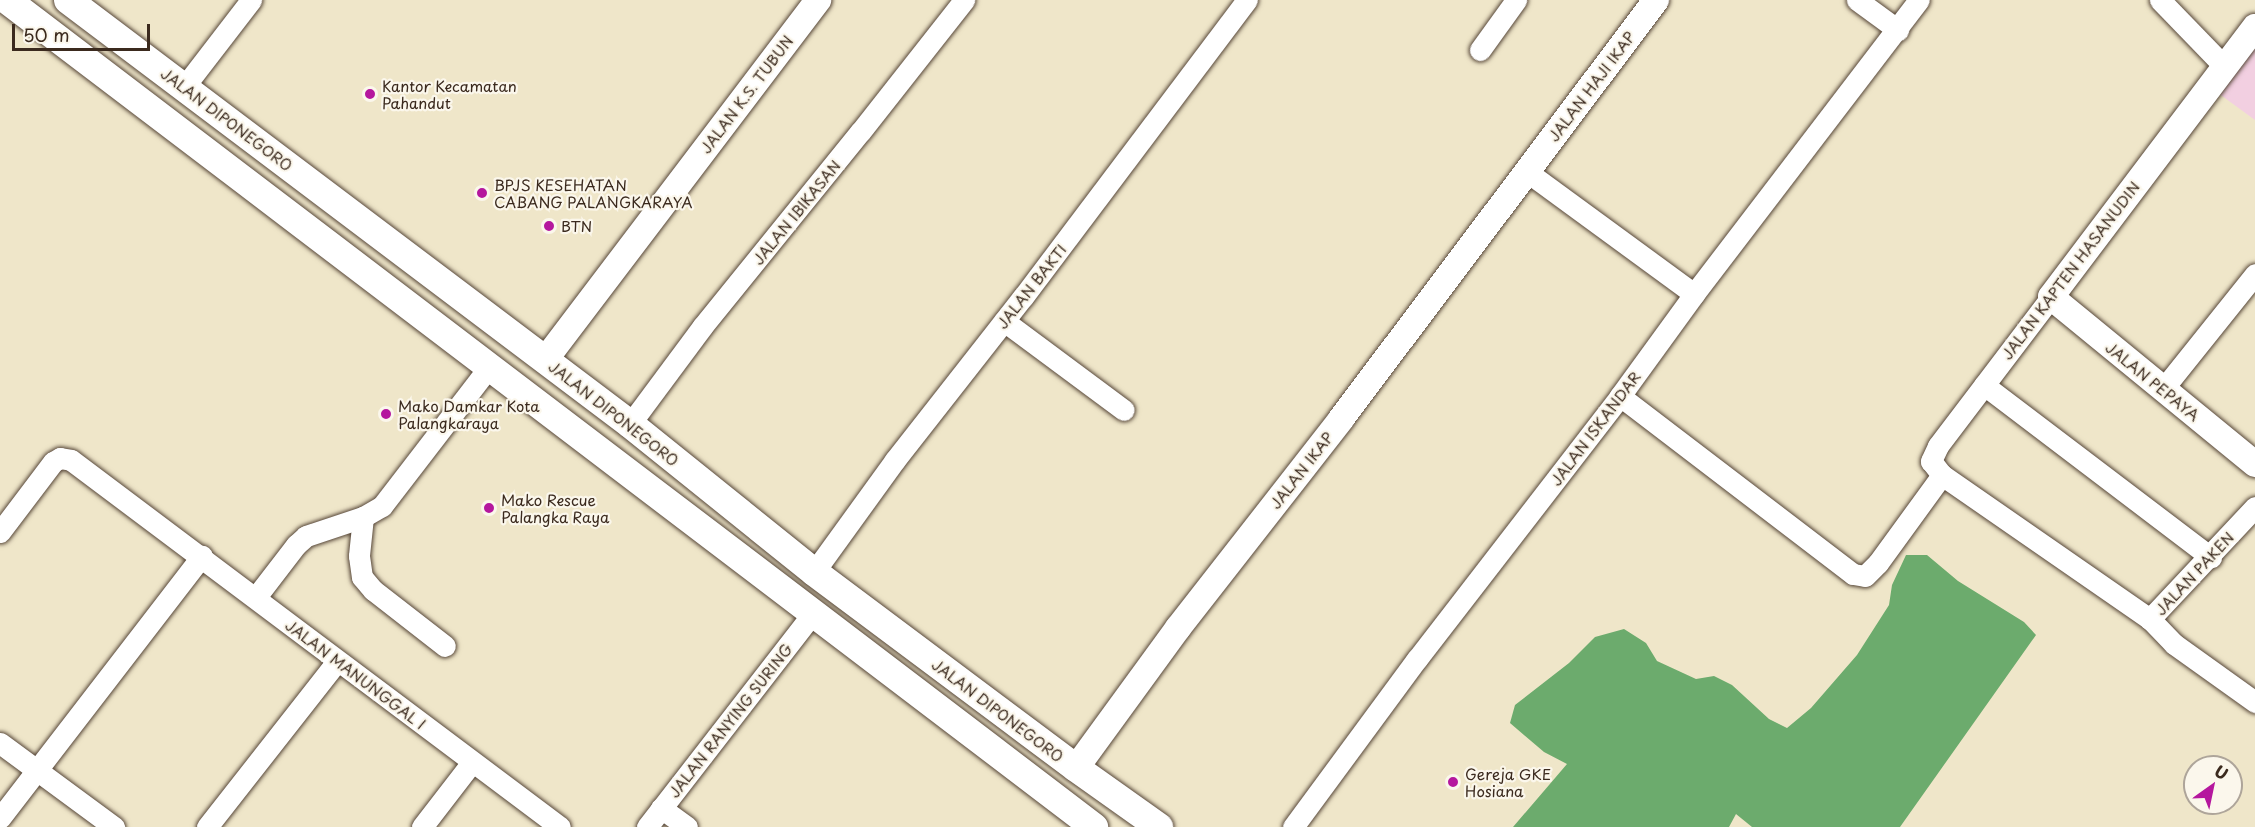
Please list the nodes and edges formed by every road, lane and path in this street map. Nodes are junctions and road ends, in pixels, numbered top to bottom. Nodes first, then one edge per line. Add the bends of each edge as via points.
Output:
1 (7, 0) edge
2 (68, 0) edge
3 (251, 0) edge
4 (818, 0) edge
5 (964, 0) edge
6 (1247, 0) edge
7 (1516, 0) edge
8 (1656, 0) edge
9 (1857, 0) edge
10 (1920, 0) edge
11 (2160, 0) edge
12 (2255, 27) edge
13 (1898, 30) junction
14 (1480, 50) dead end
15 (2225, 67) junction
16 (184, 87) junction
17 (1526, 171) junction
18 (367, 224) junction
19 (344, 254) junction
20 (2255, 274) edge
21 (1694, 294) junction
22 (2050, 297) junction
23 (1004, 321) junction
24 (545, 360) junction
25 (490, 366) junction
26 (1984, 385) junction
27 (2163, 389) junction
28 (1620, 396) junction
29 (1124, 410) dead end
30 (630, 424) junction
31 (2255, 464) edge
32 (1942, 475) junction
33 (2255, 507) edge
34 (363, 517) junction
35 (0, 532) edge
36 (202, 556) junction
37 (2211, 557) junction
38 (814, 572) junction
39 (256, 597) junction
40 (813, 613) junction
41 (2150, 619) junction
42 (446, 646) dead end
43 (337, 661) junction
44 (2255, 702) edge
45 (0, 742) edge
46 (472, 762) junction
47 (1076, 768) junction
48 (36, 771) junction
49 (661, 808) junction
50 (0, 818) edge
51 (1076, 821) edge
52 (114, 827) edge
53 (207, 827) edge
54 (422, 827) edge
55 (560, 827) edge
56 (647, 827) edge
57 (687, 827) edge
58 (1159, 827) edge
59 (1293, 827) edge

1 - 19 main road
2 - 16 main road, JALAN DIPONEGORO
3 - 16 street
4 - 24 street, JALAN K.S. TUBUN
5 - 30 street, JALAN IBIKASAN via 702,327
6 - 23 street, JALAN BAKTI
7 - 14 street
8 - 17 street, JALAN HAJI IKAP
9 - 13 street
10 - 13 street, JALAN ISKANDAR
11 - 15 street
12 - 15 street, JALAN KAPTEN HASANUDIN
13 - 21 street, JALAN ISKANDAR
15 - 22 street, JALAN KAPTEN HASANUDIN
16 - 18 main road, JALAN DIPONEGORO
17 - 21 street
17 - 47 street, JALAN IKAP
18 - 19 main road
18 - 24 main road, JALAN DIPONEGORO
19 - 25 main road
20 - 27 street
21 - 28 street, JALAN ISKANDAR
22 - 26 street, JALAN KAPTEN HASANUDIN
22 - 27 street, JALAN PEPAYA
23 - 29 street
23 - 38 street, JALAN BAKTI via 895,460
24 - 30 main road, JALAN DIPONEGORO
25 - 34 street via 382,506
25 - 40 main road
26 - 32 street, JALAN KAPTEN HASANUDIN via 1932,456 1934,467
26 - 37 street
27 - 31 street, JALAN PEPAYA
28 - 32 street via 1853,574 1865,576 1878,562
28 - 59 street, JALAN ISKANDAR via 1417,658
30 - 38 main road, JALAN DIPONEGORO
32 - 41 street
33 - 37 street, JALAN PAKEN
34 - 39 street via 306,536
34 - 42 street via 359,556 362,577 373,590
35 - 36 street, JALAN MANUNGGAL I via 60,458 71,460
36 - 39 street, JALAN MANUNGGAL I
36 - 48 street
37 - 41 street, JALAN PAKEN
38 - 47 main road, JALAN DIPONEGORO
39 - 43 street, JALAN MANUNGGAL I
40 - 49 street, JALAN RANYING SURING
40 - 51 main road
41 - 44 street, JALAN PAKEN via 2174,644
43 - 46 street, JALAN MANUNGGAL I
43 - 53 street
45 - 48 street
46 - 54 street
46 - 55 street, JALAN MANUNGGAL I
47 - 58 main road, JALAN DIPONEGORO
48 - 50 street
48 - 52 street
49 - 56 street, JALAN RANYING SURING
49 - 57 street

